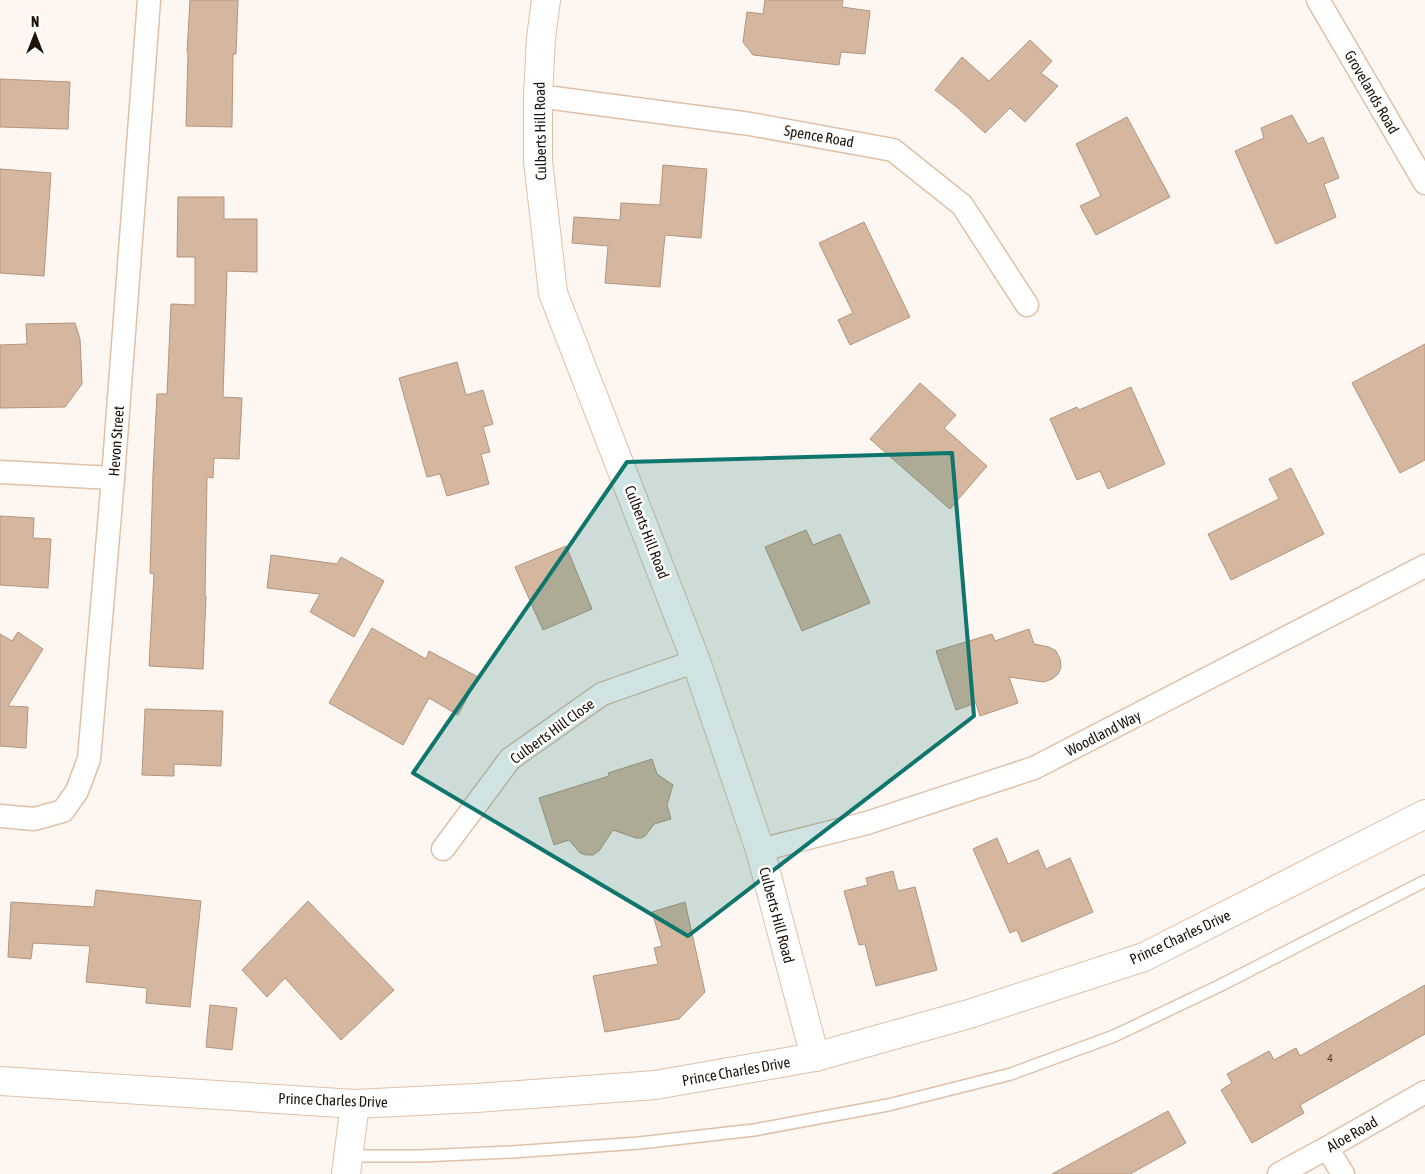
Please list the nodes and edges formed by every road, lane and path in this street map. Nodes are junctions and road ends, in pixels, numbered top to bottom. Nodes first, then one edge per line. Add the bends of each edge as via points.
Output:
1 (149, 0) edge
2 (546, 0) edge
3 (1318, 0) edge
4 (538, 96) junction
5 (1425, 184) edge
6 (1027, 305) dead end
7 (0, 472) edge
8 (113, 478) junction
9 (1425, 566) edge
10 (696, 660) junction
11 (1425, 814) edge
12 (0, 816) edge
13 (443, 849) dead end
14 (760, 850) junction
15 (1425, 881) edge
16 (815, 1057) junction
17 (0, 1081) edge
18 (1425, 1092) edge
19 (355, 1104) junction
20 (1328, 1148) junction
21 (347, 1165) edge
22 (1278, 1174) edge
23 (1343, 1174) edge

1 - 8 street, Hevon Street
2 - 4 main road, Culberts Hill Road
3 - 5 street, Grovelands Road
4 - 6 street, Spence Road via 750,124 893,150 962,204
4 - 10 main road, Culberts Hill Road via 538,161 553,292
7 - 8 street
8 - 12 street, Hevon Street via 89,759 77,791 63,811 34,819
9 - 14 street, Woodland Way via 1034,768 867,823
10 - 13 street, Culberts Hill Close via 602,694 510,759
10 - 14 main road, Culberts Hill Road
11 - 16 main road, Prince Charles Drive via 1144,957 970,1014
14 - 16 main road, Culberts Hill Road
15 - 21 lane via 1114,1036 1011,1074 888,1104 754,1130 639,1142 421,1156
16 - 19 main road, Prince Charles Drive via 655,1085
17 - 19 main road, Prince Charles Drive
18 - 20 street, Aloe Road
19 - 21 main road
20 - 22 street, Aloe Road
20 - 23 street

